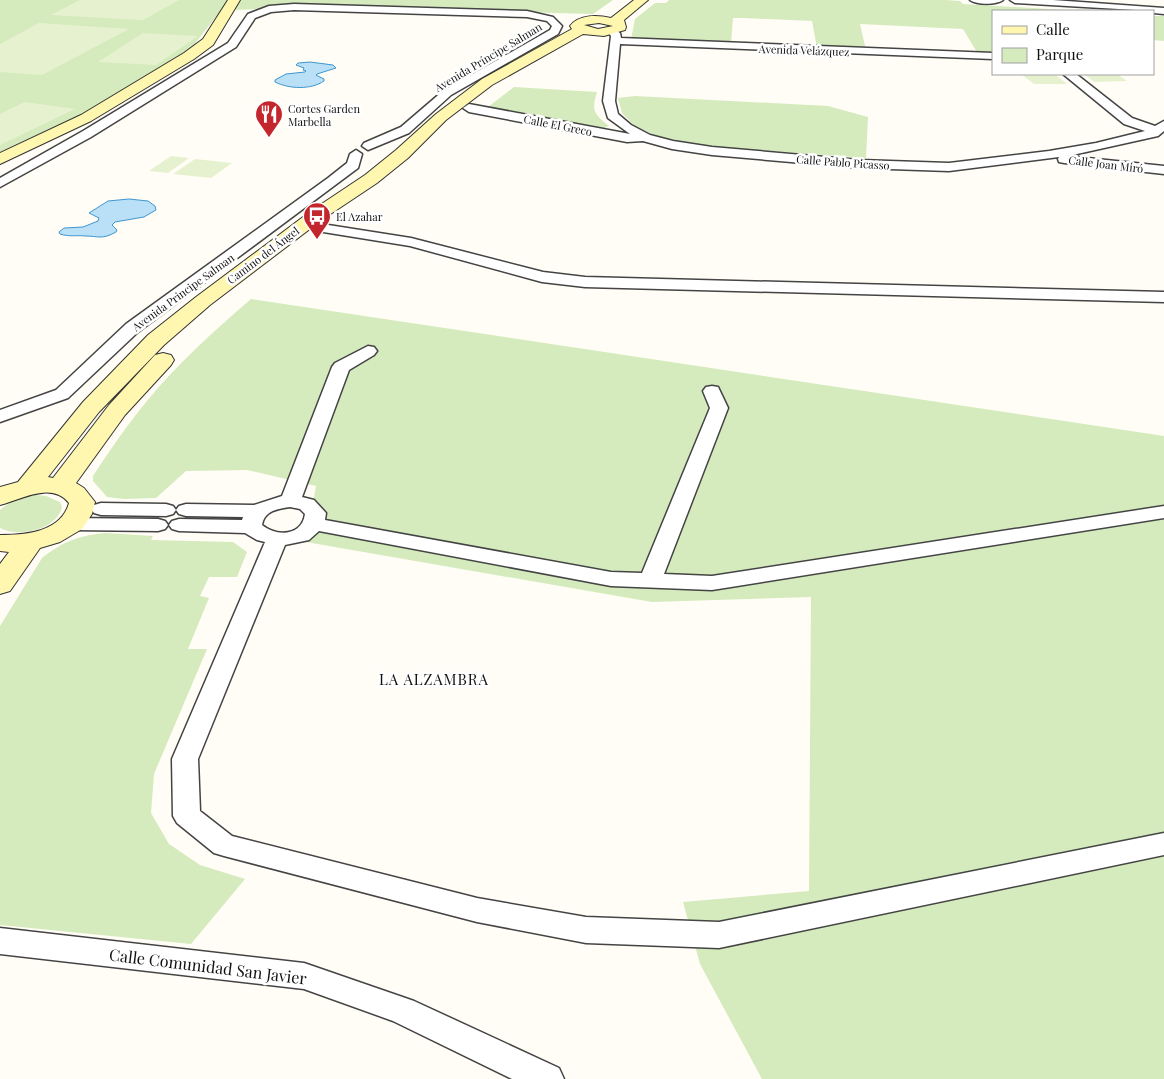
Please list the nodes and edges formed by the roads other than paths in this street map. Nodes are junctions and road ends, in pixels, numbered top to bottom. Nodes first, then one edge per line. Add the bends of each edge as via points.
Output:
1 (234, 0) edge
2 (628, 0) edge
3 (642, 0) edge
4 (975, 0) edge
5 (998, 0) edge
6 (1015, 0) edge
7 (1070, 2) edge
8 (1145, 10) edge
9 (603, 29) junction
10 (992, 56) edge
11 (1070, 75) edge
12 (470, 108) junction
13 (1160, 128) edge
14 (646, 138) junction
15 (356, 150) junction
16 (402, 154) junction
17 (1049, 155) junction
18 (0, 159) edge
19 (1164, 170) edge
20 (0, 183) edge
21 (322, 228) junction
22 (1164, 297) edge
23 (368, 351) dead end
24 (712, 390) dead end
25 (0, 416) edge
26 (60, 486) junction
27 (27, 487) junction
28 (0, 496) edge
29 (290, 501) junction
30 (1164, 512) edge
31 (76, 516) junction
32 (254, 519) junction
33 (314, 524) junction
34 (277, 539) junction
35 (0, 543) edge
36 (29, 543) junction
37 (650, 581) junction
38 (0, 586) edge
39 (1164, 844) edge
40 (0, 941) edge
41 (546, 1079) edge

1 - 18 street via 208,42 189,56 86,118
2 - 9 street
3 - 9 street
4 - 5 street
6 - 7 street
7 - 8 street
9 - 10 street, Avenida Velázquez
9 - 12 street, Camino del Ángel via 516,75
9 - 14 street, Calle Pablo Picasso via 612,115
9 - 16 street, Camino del Ángel via 487,82 442,116
11 - 13 street via 1128,121
12 - 14 street, Calle El Greco via 627,138
12 - 21 street, Camino del Ángel via 406,169
13 - 17 street, Calle Pablo Picasso via 1096,147
14 - 17 street, Calle Pablo Picasso via 712,151 917,167
15 - 16 street
15 - 20 street, Avenida Príncipe Salman via 405,130 447,93 554,32 557,26 550,19 527,14 269,9 248,18 232,45
15 - 25 street, Avenida Principe Salman via 352,165 333,181 132,328 62,394
16 - 27 street, Camino del Ángel via 372,179 248,265 156,340 91,407
17 - 19 street, Calle Joan Miró
21 - 22 street via 410,242 542,277 585,282
21 - 26 street, Camino del Ángel via 237,294 170,352 117,410
23 - 29 street via 341,367
24 - 37 street via 719,408
26 - 27 street
26 - 31 street via 78,495 82,502
27 - 28 street
29 - 32 street via 272,503
29 - 33 street via 307,504 316,513
30 - 37 street via 712,583
31 - 32 street
31 - 36 street via 53,535
32 - 34 street via 256,533
33 - 34 street via 299,535
33 - 37 street via 611,578
34 - 39 street via 185,760 187,816 224,845 477,910 586,930 719,935
35 - 36 street
36 - 38 street
40 - 41 street, Calle Comunidad San Javier via 304,976 403,1011

